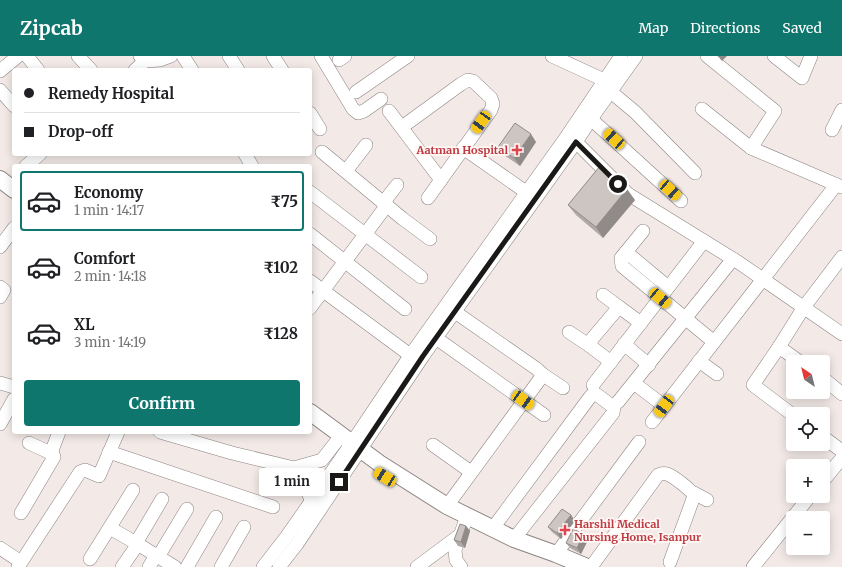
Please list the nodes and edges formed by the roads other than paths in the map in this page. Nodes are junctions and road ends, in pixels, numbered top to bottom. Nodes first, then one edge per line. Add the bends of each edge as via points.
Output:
1 (18, 56) edge
2 (27, 56) edge
3 (78, 56) edge
4 (183, 56) edge
5 (229, 56) edge
6 (273, 56) edge
7 (321, 56) edge
8 (408, 56) edge
9 (552, 56) edge
10 (621, 56) edge
11 (636, 56) edge
12 (707, 56) edge
13 (774, 56) edge
14 (811, 56) edge
15 (165, 57) edge
16 (142, 58) edge
17 (36, 68) edge
18 (89, 68) edge
19 (136, 68) edge
20 (191, 68) edge
21 (237, 68) edge
22 (281, 68) edge
23 (0, 71) edge
24 (604, 80) junction
25 (0, 90) edge
26 (356, 92) dead end
27 (611, 92) junction
28 (381, 99) dead end
29 (12, 104) edge
30 (702, 109) dead end
31 (842, 110) edge
32 (388, 111) dead end
33 (312, 116) edge
34 (591, 119) junction
35 (402, 127) junction
36 (320, 129) dead end
37 (832, 130) dead end
38 (571, 139) junction
39 (366, 145) dead end
40 (463, 148) junction
41 (751, 148) junction
42 (322, 152) dead end
43 (38, 156) edge
44 (28, 164) edge
45 (346, 171) junction
46 (695, 173) dead end
47 (441, 180) junction
48 (7, 184) edge
49 (397, 185) dead end
50 (839, 186) edge
51 (526, 192) junction
52 (312, 194) edge
53 (12, 196) edge
54 (428, 198) dead end
55 (681, 201) dead end
56 (385, 204) junction
57 (12, 231) edge
58 (643, 231) dead end
59 (365, 234) junction
60 (312, 236) edge
61 (430, 240) dead end
62 (704, 241) junction
63 (0, 248) edge
64 (626, 252) junction
65 (842, 256) edge
66 (733, 259) junction
67 (345, 261) junction
68 (421, 277) dead end
69 (762, 279) junction
70 (312, 283) edge
71 (0, 287) edge
72 (668, 287) junction
73 (323, 291) junction
74 (603, 295) dead end
75 (0, 297) edge
76 (660, 298) junction
77 (312, 305) edge
78 (619, 307) junction
79 (804, 308) junction
80 (405, 309) dead end
81 (455, 312) junction
82 (685, 319) junction
83 (641, 323) junction
84 (569, 332) dead end
85 (842, 334) edge
86 (436, 338) junction
87 (714, 342) junction
88 (624, 344) junction
89 (590, 346) junction
90 (779, 348) junction
91 (410, 355) junction
92 (790, 355) edge
93 (611, 362) junction
94 (699, 362) junction
95 (649, 365) junction
96 (542, 374) junction
97 (717, 374) dead end
98 (634, 383) junction
99 (830, 384) edge
100 (593, 385) dead end
101 (563, 388) dead end
102 (842, 394) edge
103 (523, 400) junction
104 (618, 402) dead end
105 (12, 403) edge
106 (664, 406) junction
107 (786, 410) edge
108 (312, 414) edge
109 (544, 415) dead end
110 (652, 422) dead end
111 (0, 424) edge
112 (312, 424) edge
113 (58, 434) edge
114 (117, 434) edge
115 (167, 434) edge
116 (640, 442) dead end
117 (830, 442) edge
118 (29, 444) dead end
119 (432, 445) dead end
120 (350, 448) junction
121 (842, 451) edge
122 (51, 452) junction
123 (109, 452) junction
124 (842, 458) edge
125 (294, 468) junction
126 (471, 472) junction
127 (837, 472) edge
128 (133, 490) dead end
129 (694, 493) junction
130 (162, 499) dead end
131 (312, 500) junction
132 (707, 500) dead end
133 (804, 503) edge
134 (447, 506) junction
135 (273, 507) dead end
136 (187, 509) dead end
137 (21, 513) dead end
138 (216, 517) dead end
139 (464, 524) junction
140 (244, 527) dead end
141 (110, 528) junction
142 (493, 528) junction
143 (514, 539) junction
144 (137, 543) junction
145 (0, 548) edge
146 (556, 554) junction
147 (157, 556) junction
148 (90, 559) dead end
149 (670, 562) dead end
150 (20, 564) edge
151 (122, 567) edge
152 (149, 567) edge
153 (175, 567) edge
154 (187, 567) edge
155 (221, 567) edge
156 (263, 567) edge
157 (279, 567) edge
158 (417, 567) edge
159 (462, 567) edge
160 (575, 567) edge
161 (588, 567) edge
162 (591, 567) edge
163 (753, 567) edge

1 - 23 street
2 - 17 street
3 - 18 street
4 - 20 street
5 - 21 street
6 - 22 street
7 - 28 street via 358,113
8 - 26 street
9 - 24 street
10 - 24 street
11 - 27 street
12 - 41 street via 775,111
13 - 14 street via 802,78
15 - 16 street
16 - 19 street
24 - 38 street
25 - 29 street
27 - 34 street
27 - 46 street via 635,112
30 - 41 street
31 - 37 street
32 - 35 street
33 - 36 street
34 - 38 street
34 - 55 street
35 - 40 street via 461,84 468,80 473,81 491,98 493,104
35 - 47 street
38 - 51 street
38 - 62 street via 628,194
38 - 81 street
39 - 45 street
40 - 47 street
40 - 51 street
41 - 50 street
42 - 45 street
43 - 44 street
45 - 56 street
47 - 54 street
48 - 53 main road
49 - 56 street
50 - 69 street
51 - 91 street
52 - 59 street
56 - 59 street
56 - 61 street
57 - 63 street
58 - 64 street
59 - 67 street
59 - 68 street
60 - 67 street
62 - 66 street
62 - 72 street
64 - 72 street
64 - 76 street via 621,258 622,266
65 - 79 street
66 - 69 street
66 - 82 street
67 - 73 street
67 - 80 street
69 - 79 street
69 - 87 street
70 - 73 street
71 - 75 street via 4,290
72 - 76 street
73 - 77 street
73 - 91 street
74 - 78 street
76 - 82 street
76 - 83 street
78 - 83 street
78 - 89 street
79 - 85 street
79 - 90 street
81 - 86 street
81 - 96 street
82 - 87 street
82 - 95 street
83 - 88 street
84 - 89 street
86 - 103 street
86 - 120 street
87 - 94 street
88 - 93 street
88 - 95 street
89 - 93 street
90 - 92 street
90 - 107 street via 753,385
91 - 120 street
93 - 100 street
94 - 97 street
94 - 106 street
95 - 98 street
96 - 101 street
96 - 103 street
98 - 104 street
98 - 106 street
99 - 102 street
103 - 109 street
103 - 126 street
105 - 111 street
106 - 110 street
108 - 120 main road
112 - 120 main road
113 - 122 street
114 - 123 street
115 - 125 street
116 - 146 street
117 - 121 street
118 - 122 street
119 - 126 street
120 - 125 street
120 - 131 street
120 - 134 main road via 379,463
120 - 139 main road via 374,470
120 - 157 street via 297,544
122 - 137 street via 54,457
123 - 135 street
123 - 150 street via 99,476 85,470 80,472
124 - 127 street
125 - 131 street
126 - 134 street
128 - 141 street
129 - 132 street
129 - 149 street
129 - 162 street via 667,474 658,475
130 - 144 street
131 - 156 street
133 - 163 street
134 - 139 main road
136 - 147 street
138 - 154 street
139 - 142 main road
139 - 158 street
139 - 159 street via 455,550 456,560
139 - 160 main road
140 - 155 street
141 - 144 street
141 - 148 street
142 - 143 main road
142 - 143 street via 590,397 596,394 614,408 613,412
143 - 146 main road
144 - 147 street
144 - 151 street
145 - 150 street
146 - 161 main road
147 - 152 street
147 - 153 street

